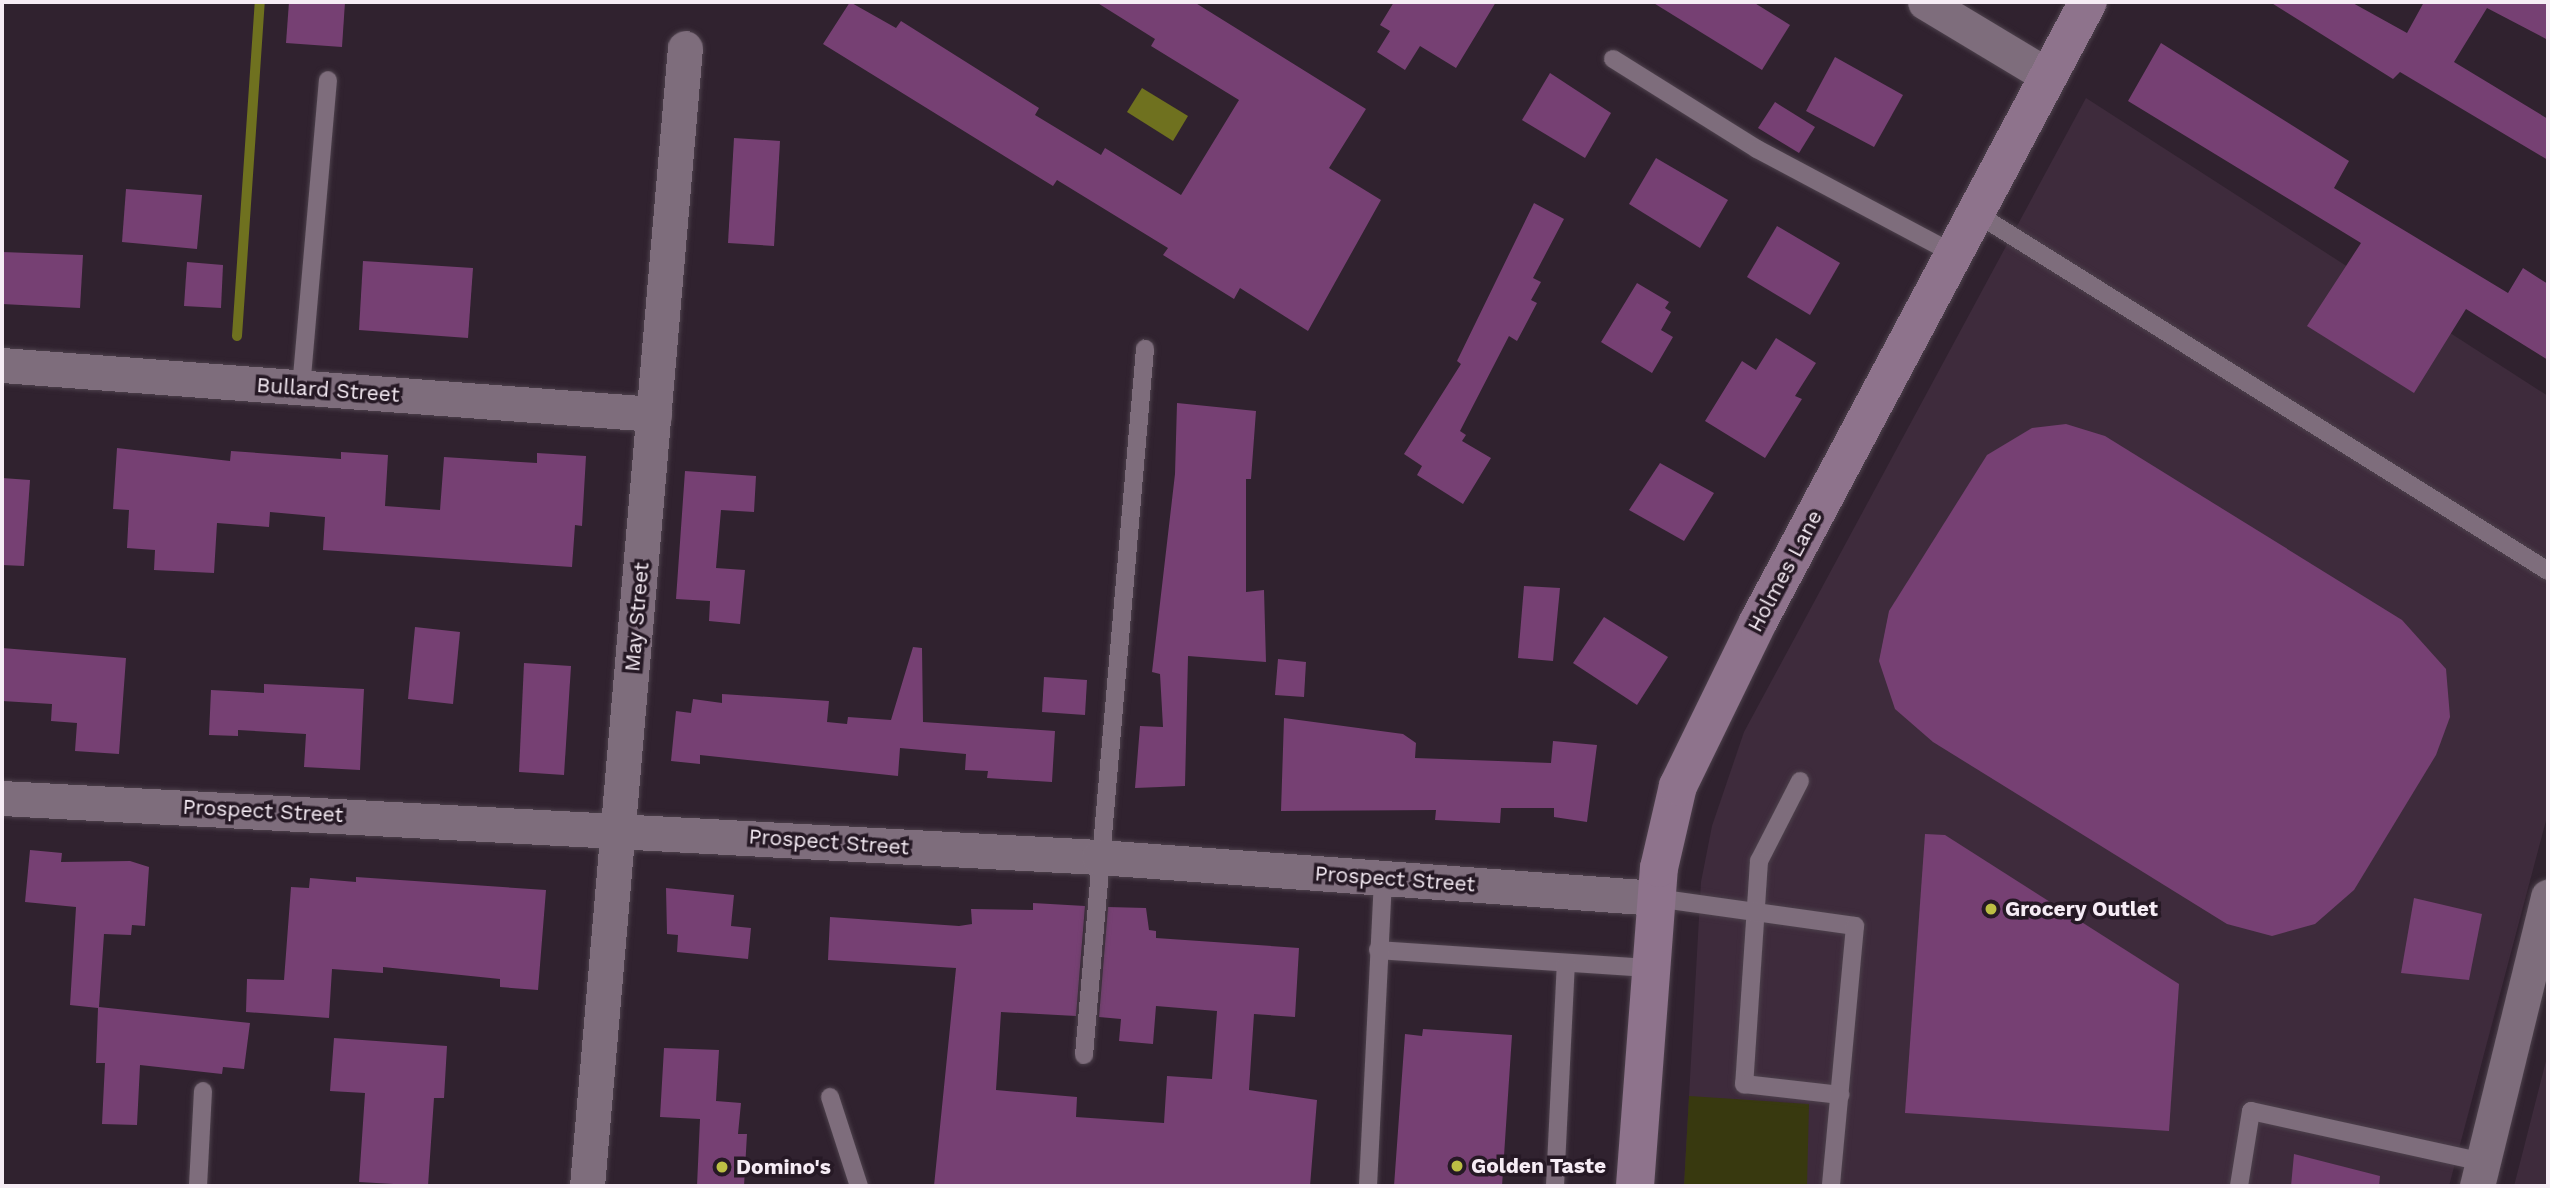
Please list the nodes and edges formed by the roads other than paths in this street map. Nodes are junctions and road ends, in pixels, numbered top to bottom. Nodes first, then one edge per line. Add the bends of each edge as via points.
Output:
1 (1925, 2) edge
2 (2088, 2) edge
3 (685, 48) dead end
4 (1613, 60) dead end
5 (2048, 76) junction
6 (328, 80) dead end
7 (1974, 212) junction
8 (1953, 253) junction
9 (1145, 349) dead end
10 (2, 365) edge
11 (301, 388) junction
12 (654, 414) junction
13 (2548, 571) edge
14 (1800, 781) dead end
15 (2, 798) edge
16 (619, 828) junction
17 (1099, 857) junction
18 (1383, 878) junction
19 (2548, 897) edge
20 (1656, 898) junction
21 (1753, 909) junction
22 (1378, 950) junction
23 (1566, 963) junction
24 (1650, 968) junction
25 (1084, 1055) dead end
26 (204, 1091) dead end
27 (1840, 1095) junction
28 (830, 1097) dead end
29 (2480, 1174) edge
30 (198, 1186) edge
31 (587, 1186) edge
32 (859, 1186) edge
33 (1368, 1186) edge
34 (1555, 1186) edge
35 (1634, 1186) edge
36 (1831, 1186) edge
37 (2239, 1186) edge

1 - 5 street
2 - 5 street, Holmes Lane
3 - 12 street, May Street
4 - 8 lane via 1757,149
5 - 7 street, Holmes Lane
6 - 11 lane
7 - 8 street, Holmes Lane
7 - 13 lane
8 - 20 street, Holmes Lane via 1693,749 1667,823
9 - 17 lane
10 - 11 street, Bullard Street
11 - 12 street, Bullard Street
12 - 16 street, May Street
14 - 21 lane via 1759,861
15 - 16 street, Prospect Street
16 - 17 street, Prospect Street
16 - 31 street, May Street
17 - 18 street, Prospect Street
17 - 25 lane
18 - 20 street, Prospect Street
18 - 22 lane
19 - 29 street
20 - 21 lane
20 - 24 street, Holmes Lane
21 - 27 lane via 1744,1084
21 - 27 lane via 1855,926
22 - 23 lane
22 - 33 lane
23 - 24 lane
23 - 34 lane
24 - 35 street, Holmes Lane
26 - 30 lane
27 - 36 lane
28 - 32 lane
29 - 37 lane via 2250,1111

